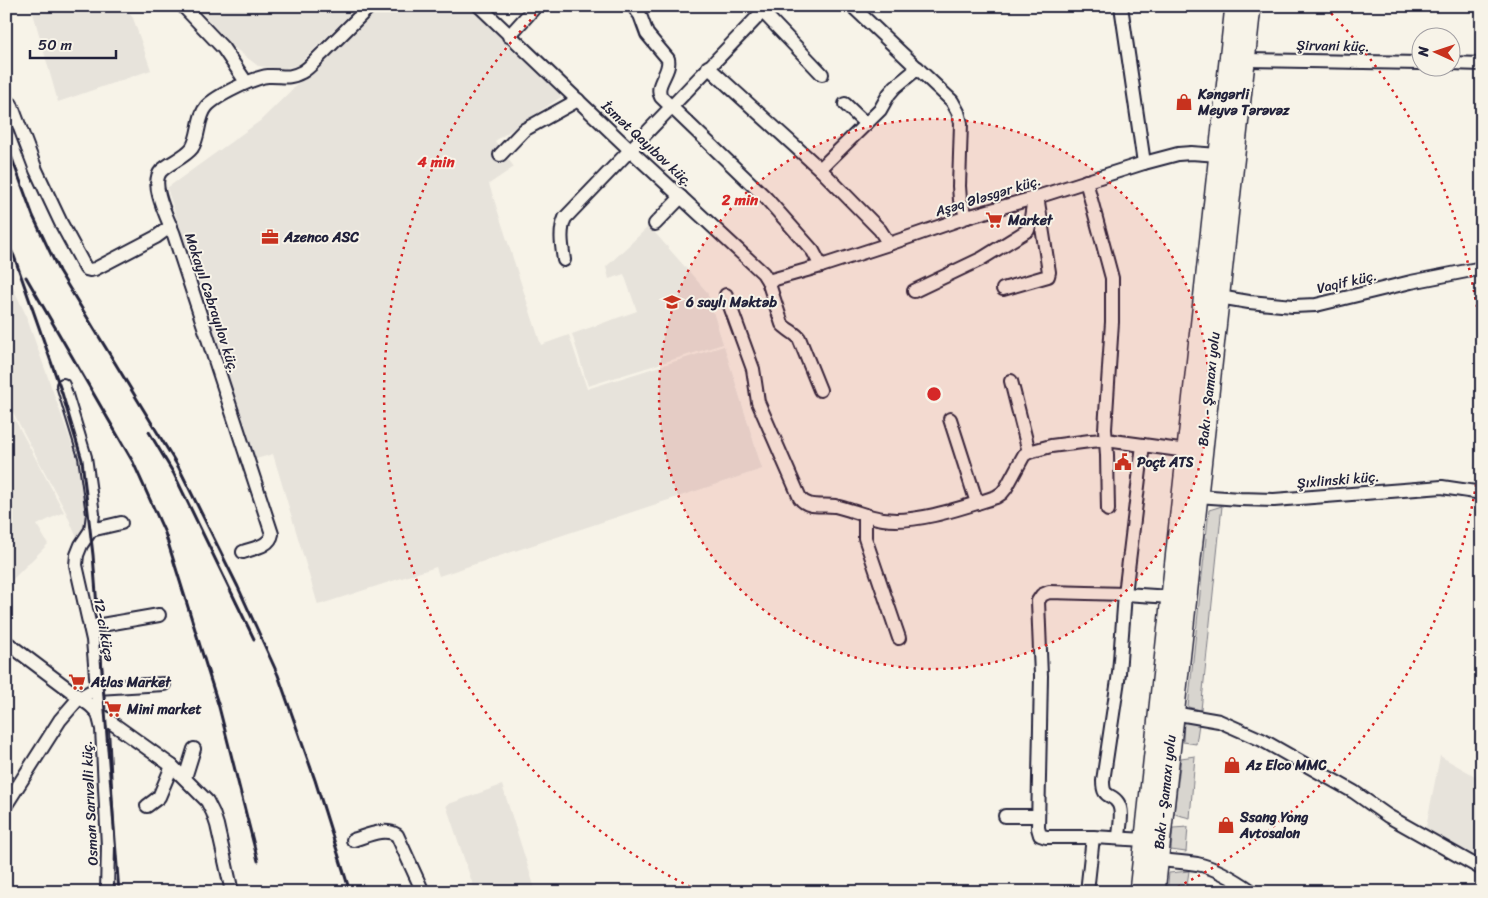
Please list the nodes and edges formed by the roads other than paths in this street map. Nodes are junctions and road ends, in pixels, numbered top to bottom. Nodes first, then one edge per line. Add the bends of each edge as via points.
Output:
1 (183, 6) edge
2 (370, 6) edge
3 (479, 6) edge
4 (536, 6) edge
5 (633, 6) edge
6 (852, 6) edge
7 (1120, 6) edge
8 (1235, 6) edge
9 (1251, 6) edge
10 (765, 9) edge
11 (509, 36) junction
12 (1245, 60) junction
13 (1410, 62) edge
14 (1460, 63) edge
15 (1482, 64) edge
16 (708, 67) junction
17 (918, 68) junction
18 (822, 74) dead end
19 (246, 82) junction
20 (578, 100) junction
21 (11, 104) dead end
22 (844, 104) dead end
23 (671, 107) junction
24 (866, 124) junction
25 (629, 149) junction
26 (500, 155) dead end
27 (1219, 155) junction
28 (1144, 163) junction
29 (820, 169) junction
30 (1086, 181) junction
31 (681, 197) junction
32 (1035, 197) junction
33 (966, 217) junction
34 (655, 224) dead end
35 (171, 226) junction
36 (889, 244) junction
37 (564, 260) dead end
38 (821, 266) junction
39 (1482, 268) edge
40 (768, 281) junction
41 (1003, 289) dead end
42 (914, 291) dead end
43 (726, 295) dead end
44 (1219, 297) junction
45 (1011, 381) dead end
46 (63, 385) dead end
47 (820, 390) dead end
48 (950, 419) dead end
49 (1106, 440) junction
50 (1143, 445) junction
51 (1187, 451) junction
52 (1029, 452) junction
53 (1482, 493) edge
54 (1197, 496) junction
55 (977, 503) junction
56 (1108, 510) dead end
57 (865, 514) junction
58 (121, 523) dead end
59 (91, 530) junction
60 (243, 552) dead end
61 (1125, 594) junction
62 (1170, 597) junction
63 (159, 614) dead end
64 (90, 627) junction
65 (899, 638) dead end
66 (6, 642) edge
67 (164, 684) dead end
68 (97, 688) junction
69 (79, 698) junction
70 (98, 714) junction
71 (1173, 714) junction
72 (194, 749) dead end
73 (172, 766) junction
74 (185, 778) junction
75 (7, 801) edge
76 (147, 806) dead end
77 (1005, 816) dead end
78 (1038, 816) junction
79 (1094, 837) junction
80 (1119, 838) junction
81 (353, 840) dead end
82 (1145, 840) junction
83 (1158, 860) junction
84 (1482, 869) edge
85 (107, 892) edge
86 (232, 892) edge
87 (423, 892) edge
88 (1087, 892) edge
89 (1139, 892) edge
90 (1154, 892) edge
91 (1253, 892) edge

1 - 19 street via 223,48
2 - 19 street via 304,72
3 - 11 street, İsmət Qayıbov küç.
4 - 11 street
5 - 23 street via 647,34 668,59 659,93
6 - 17 street
7 - 28 street
8 - 27 highway, Bakı - Şamaxı yolu
9 - 12 highway, Bakı - Şamaxı yolu
10 - 16 street
10 - 18 street
11 - 20 street, İsmət Qayıbov küç.
12 - 13 street, Şirvani küç.
12 - 44 highway, Bakı - Şamaxı yolu
14 - 15 street
16 - 23 street
16 - 29 street
17 - 24 street via 895,87
17 - 33 street via 952,101 958,112 961,123 960,200
19 - 35 street, Mokayıl Cəbrayılov küç. via 207,106 190,150 158,176 158,191
20 - 25 street, İsmət Qayıbov küç.
20 - 26 street via 524,130
21 - 35 street via 36,170 86,269 95,269
22 - 24 street
23 - 25 street
23 - 38 street via 766,198
24 - 29 street
25 - 31 street, İsmət Qayıbov küç.
25 - 37 street via 565,218 561,233
27 - 28 street, Aşəq Ələsgər küç. via 1178,154
27 - 51 highway, Bakı - Şamaxı yolu
28 - 30 street, Aşəq Ələsgər küç.
29 - 36 street via 880,230
30 - 32 street, Aşəq Ələsgər küç.
30 - 49 street via 1112,278
31 - 34 street
31 - 40 street, İsmət Qayıbov küç.
32 - 33 street, Aşəq Ələsgər küç.
32 - 41 street via 1048,276
32 - 42 street via 1028,230 981,259
33 - 36 street, Aşəq Ələsgər küç.
35 - 60 street, Mokayıl Cəbrayılov küç. via 272,534 268,543
36 - 38 street, Aşəq Ələsgər küç.
38 - 40 street, Aşəq Ələsgər küç.
39 - 44 street, Vaqif küç. via 1316,305 1293,306
40 - 47 street, İsmət Qayıbov küç. via 782,324 799,338
43 - 57 street via 753,369 758,402 800,498 809,505 830,505
44 - 54 highway, Bakı - Şamaxı yolu
45 - 52 street
46 - 59 street, 12-ci küçə via 85,457
48 - 55 street
49 - 50 street
49 - 52 street via 1050,446
49 - 56 street
50 - 51 street
50 - 61 street
51 - 62 highway, Bakı - Şamaxı yolu
52 - 55 street via 1024,455 1002,493
53 - 54 street, Şıxlinski küç. via 1442,487 1274,500
54 - 71 highway, Bakı - Şamaxı yolu
55 - 57 street via 915,519 885,520
57 - 65 street via 865,538
58 - 59 street
59 - 64 street, 12-ci küçə via 81,545 76,564
61 - 62 street
61 - 78 street via 1049,592 1038,601 1041,676
61 - 80 street via 1119,673 1103,789 1117,802 1120,810
62 - 82 highway, Bakı - Şamaxı yolu
63 - 64 street
64 - 68 street, 12-ci küçə
66 - 69 street
67 - 68 street
68 - 69 street
68 - 70 street, 12-ci küçə
69 - 70 street
69 - 75 street via 60,720
70 - 73 street
70 - 85 street, Osman Sarıvəlli küç. via 102,729 108,846
71 - 83 highway, Bakı - Şamaxı yolu
71 - 84 street via 1219,721 1262,740
72 - 74 street
73 - 74 street
73 - 76 street via 158,797
74 - 86 street via 214,813
77 - 78 street
78 - 79 street via 1040,835
79 - 80 street
79 - 88 street
80 - 82 street
81 - 87 street via 382,832 397,835
82 - 89 highway, Bakı - Şamaxı yolu
83 - 90 highway, Bakı - Şamaxı yolu
83 - 91 street via 1207,867

